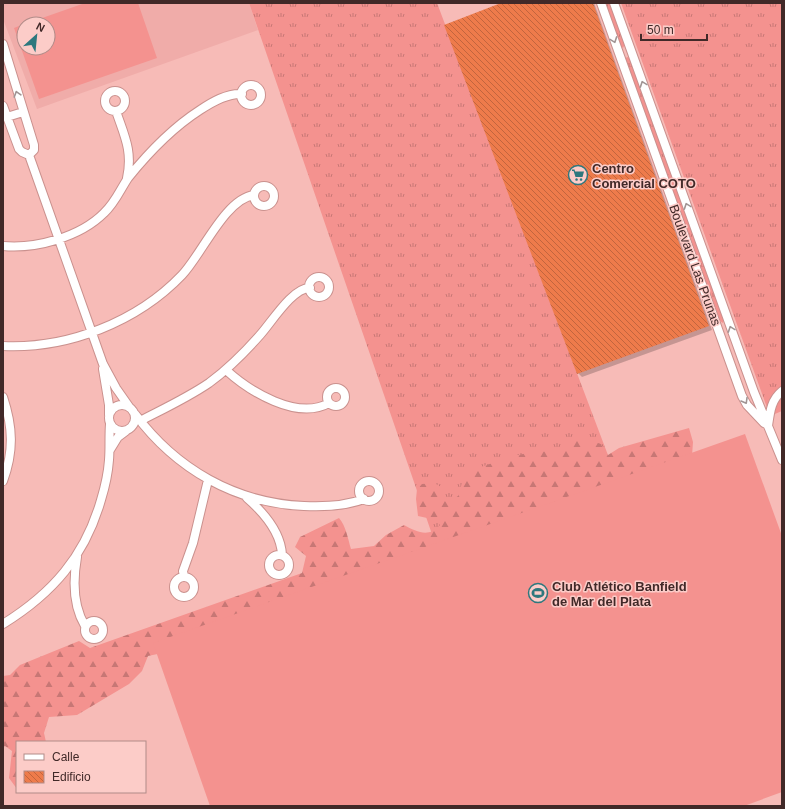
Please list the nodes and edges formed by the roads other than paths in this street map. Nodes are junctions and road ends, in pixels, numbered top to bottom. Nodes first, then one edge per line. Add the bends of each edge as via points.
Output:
1 (601, 3) edge
2 (614, 3) edge
3 (3, 44) edge
4 (631, 50) junction
5 (620, 54) junction
6 (5, 57) edge
7 (242, 94) dead end
8 (3, 106) edge
9 (116, 111) dead end
10 (23, 112) junction
11 (7, 117) junction
12 (29, 155) junction
13 (127, 180) junction
14 (254, 195) dead end
15 (58, 239) junction
16 (3, 246) edge
17 (310, 288) dead end
18 (92, 332) junction
19 (3, 346) edge
20 (103, 364) junction
21 (226, 370) junction
22 (782, 391) edge
23 (3, 397) edge
24 (329, 403) dead end
25 (135, 414) junction
26 (109, 420) junction
27 (768, 427) junction
28 (128, 430) junction
29 (148, 431) junction
30 (108, 454) junction
31 (782, 460) edge
32 (208, 480) junction
33 (3, 481) edge
34 (246, 497) junction
35 (364, 499) dead end
36 (282, 555) dead end
37 (78, 556) junction
38 (184, 577) dead end
39 (3, 624) edge
40 (85, 626) dead end

1 -> 5 street, Boulevard Las Prunas
2 - 4 street, Boulevard Las Prunas
3 - 6 street
4 - 5 street
27 -> 4 street, Boulevard Las Prunas
5 -> 27 street, Boulevard Las Prunas via 747,405
10 -> 6 street
7 - 13 street via 231,94 218,100 178,125
8 - 11 street
9 - 13 street via 128,144
10 - 11 street
10 - 12 street via 34,145 34,150
11 - 12 street via 19,149
12 - 15 street
13 - 15 street via 117,198 103,214 84,227
14 - 18 street via 243,199 227,213 183,274 157,298 126,317
15 - 16 street via 30,246
15 - 18 street
17 - 21 street via 291,298
18 - 19 street via 48,342
18 - 20 street
20 - 25 street
20 - 26 street
21 - 24 street via 245,386 275,402 310,408
21 - 25 street via 184,398
22 - 27 street via 771,406
23 - 33 street via 9,417 12,444
25 - 26 street via 119,405 112,409
25 - 28 street via 134,422
25 - 29 street
26 - 28 street via 118,431
26 - 30 street
27 - 31 street
28 - 29 street via 138,428
28 - 30 street via 114,442
29 - 32 street via 182,463
30 - 37 street via 107,475 99,506
32 - 34 street
32 - 38 street
34 - 35 street via 276,504 310,507 350,504
34 - 36 street via 259,509 273,529 282,548
37 - 39 street via 38,599
37 - 40 street via 75,574 76,600

